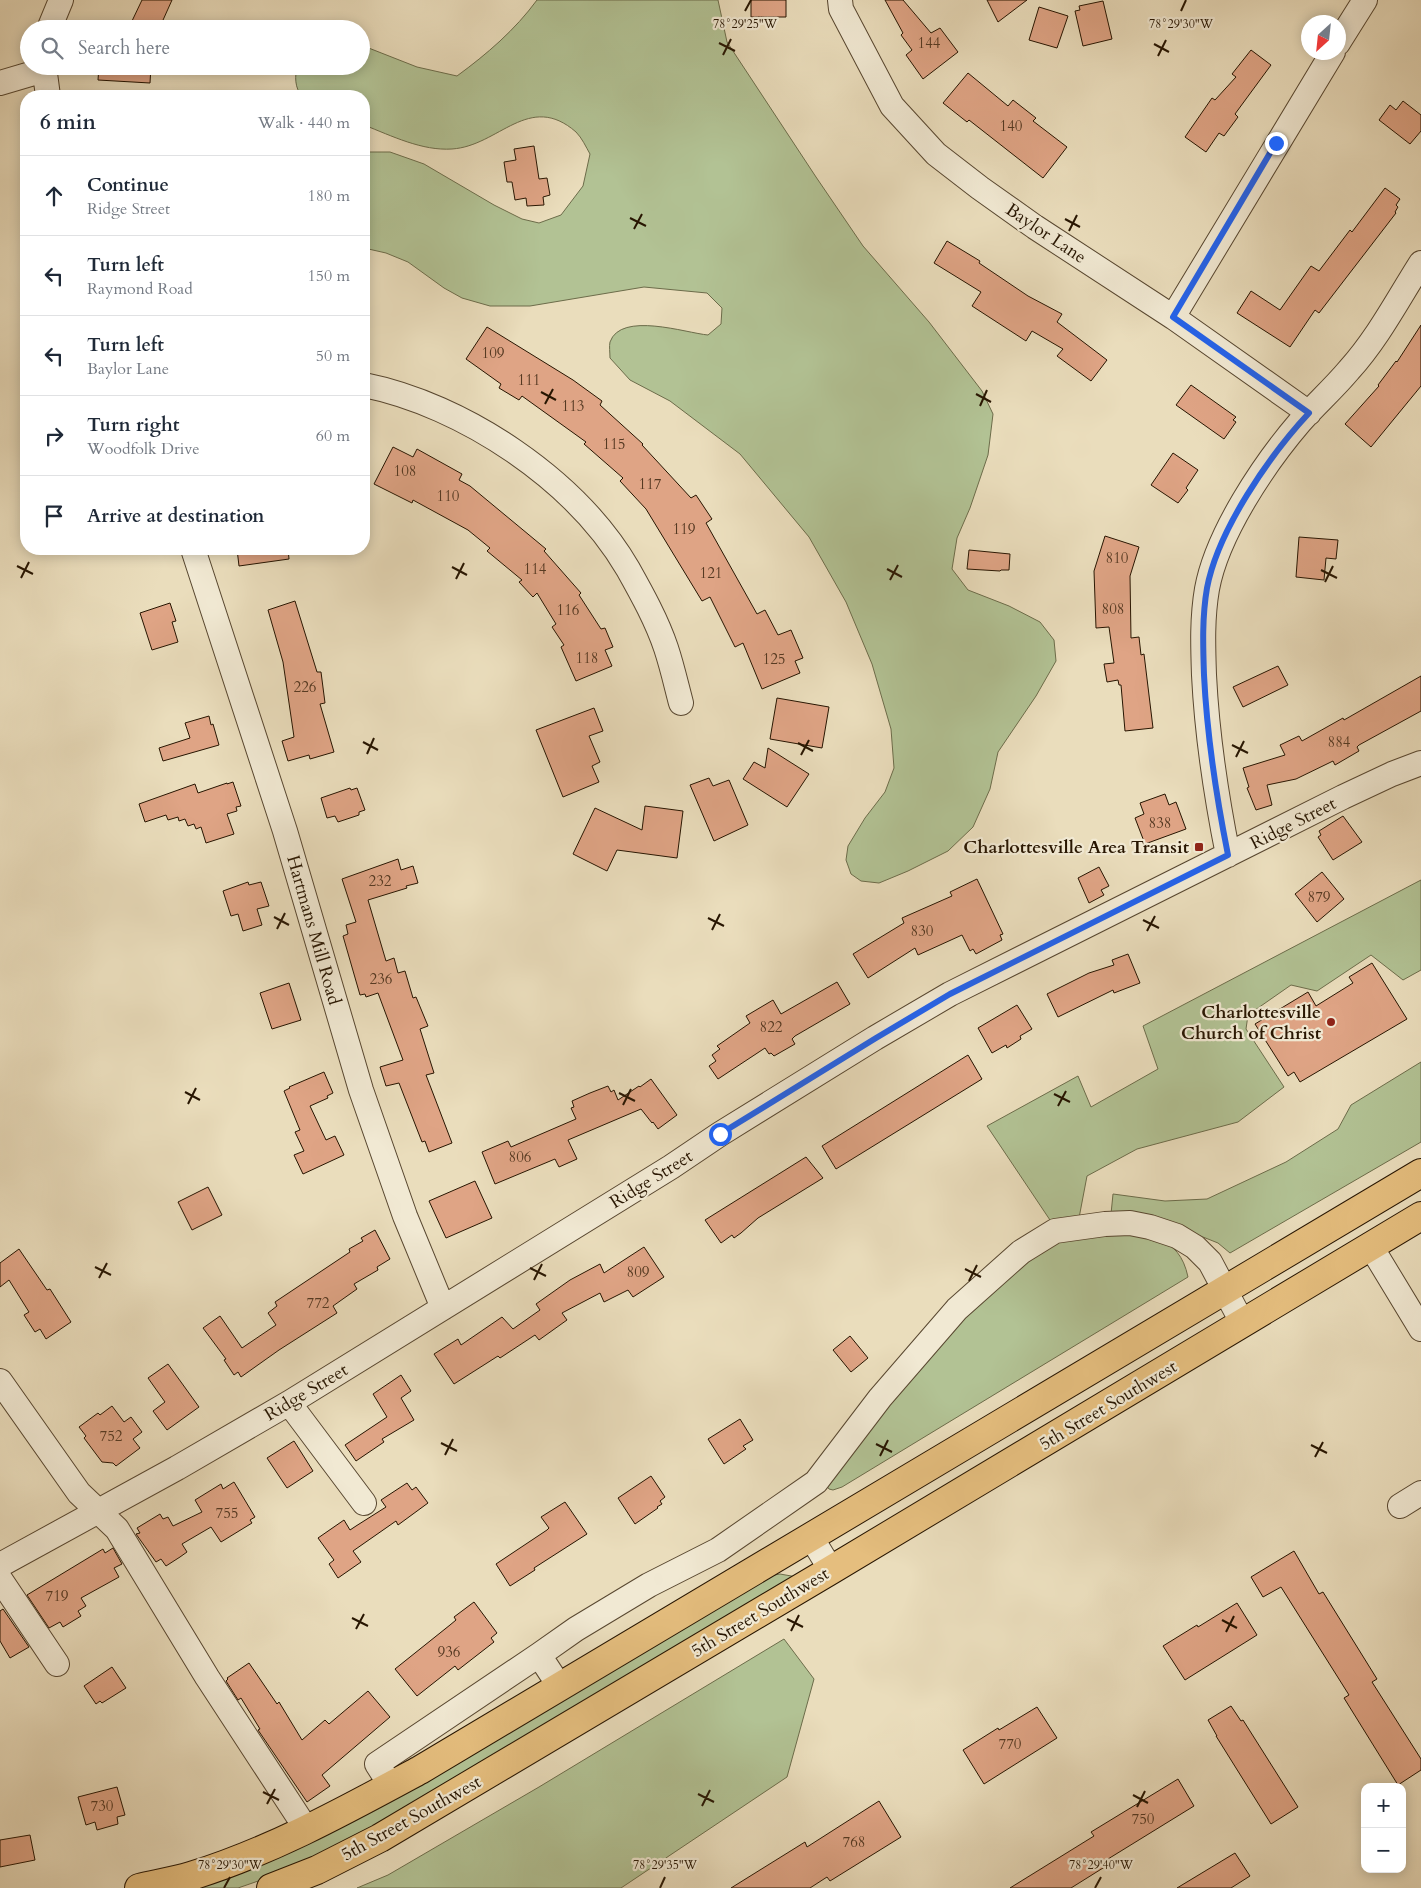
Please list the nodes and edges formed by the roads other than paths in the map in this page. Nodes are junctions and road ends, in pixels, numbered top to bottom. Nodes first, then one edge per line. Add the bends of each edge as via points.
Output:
1 (61, 0) edge
2 (840, 0) edge
3 (1365, 0) edge
4 (52, 20) edge
5 (1346, 30) edge
6 (1327, 60) edge
7 (23, 75) edge
8 (45, 75) edge
9 (0, 83) edge
10 (47, 90) edge
11 (1421, 264) edge
12 (1173, 317) junction
13 (370, 387) edge
14 (1309, 413) junction
15 (195, 555) edge
16 (681, 703) dead end
17 (1421, 763) edge
18 (1228, 855) junction
19 (1421, 1173) edge
20 (1421, 1216) edge
21 (1370, 1245) junction
22 (1226, 1290) junction
23 (443, 1308) junction
24 (1243, 1324) junction
25 (1421, 1329) edge
26 (0, 1380) edge
27 (288, 1403) junction
28 (1421, 1493) edge
29 (364, 1503) dead end
30 (1400, 1506) dead end
31 (97, 1511) junction
32 (811, 1537) junction
33 (0, 1565) edge
34 (831, 1570) junction
35 (0, 1579) edge
36 (539, 1655) junction
37 (57, 1664) dead end
38 (560, 1687) junction
39 (391, 1786) junction
40 (307, 1830) junction
41 (139, 1888) edge
42 (271, 1888) edge

1 - 4 street
2 - 12 street, Baylor Lane via 841,9 892,106 936,154 1028,222
3 - 5 street
6 - 12 street
7 - 9 street
8 - 10 street
11 - 14 street via 1350,369
12 - 14 street, Baylor Lane
13 - 16 street via 442,410 479,429 546,475 575,502 605,535 648,605 666,647
14 - 18 street via 1269,462 1232,522 1217,554 1207,587 1202,629 1205,702 1214,784
15 - 23 street, Hartmans Mill Road via 285,831 361,1090 405,1216
17 - 18 street, Ridge Street via 1343,797
18 - 23 street, Ridge Street via 950,994
19 - 22 main road
20 - 21 main road, 5th Street Southwest
21 - 24 main road, 5th Street Southwest
21 - 25 street
22 - 24 street
22 - 32 main road
22 - 36 street via 1210,1262 1177,1236 1130,1223 1055,1231 1021,1252 957,1309 880,1398 816,1482 718,1550 648,1585
23 - 27 street, Ridge Street
24 - 34 main road, 5th Street Southwest
26 - 31 street via 79,1493
27 - 29 street
27 - 31 street, Ridge Street
28 - 30 street
31 - 33 street, Ridge Street
31 - 40 street via 117,1529 207,1677
32 - 34 street
32 - 38 main road
34 - 42 main road, 5th Street Southwest via 380,1838 317,1870
35 - 37 street
36 - 38 street
36 - 39 street via 378,1764
38 - 39 main road
39 - 40 main road
40 - 41 main road via 190,1876

